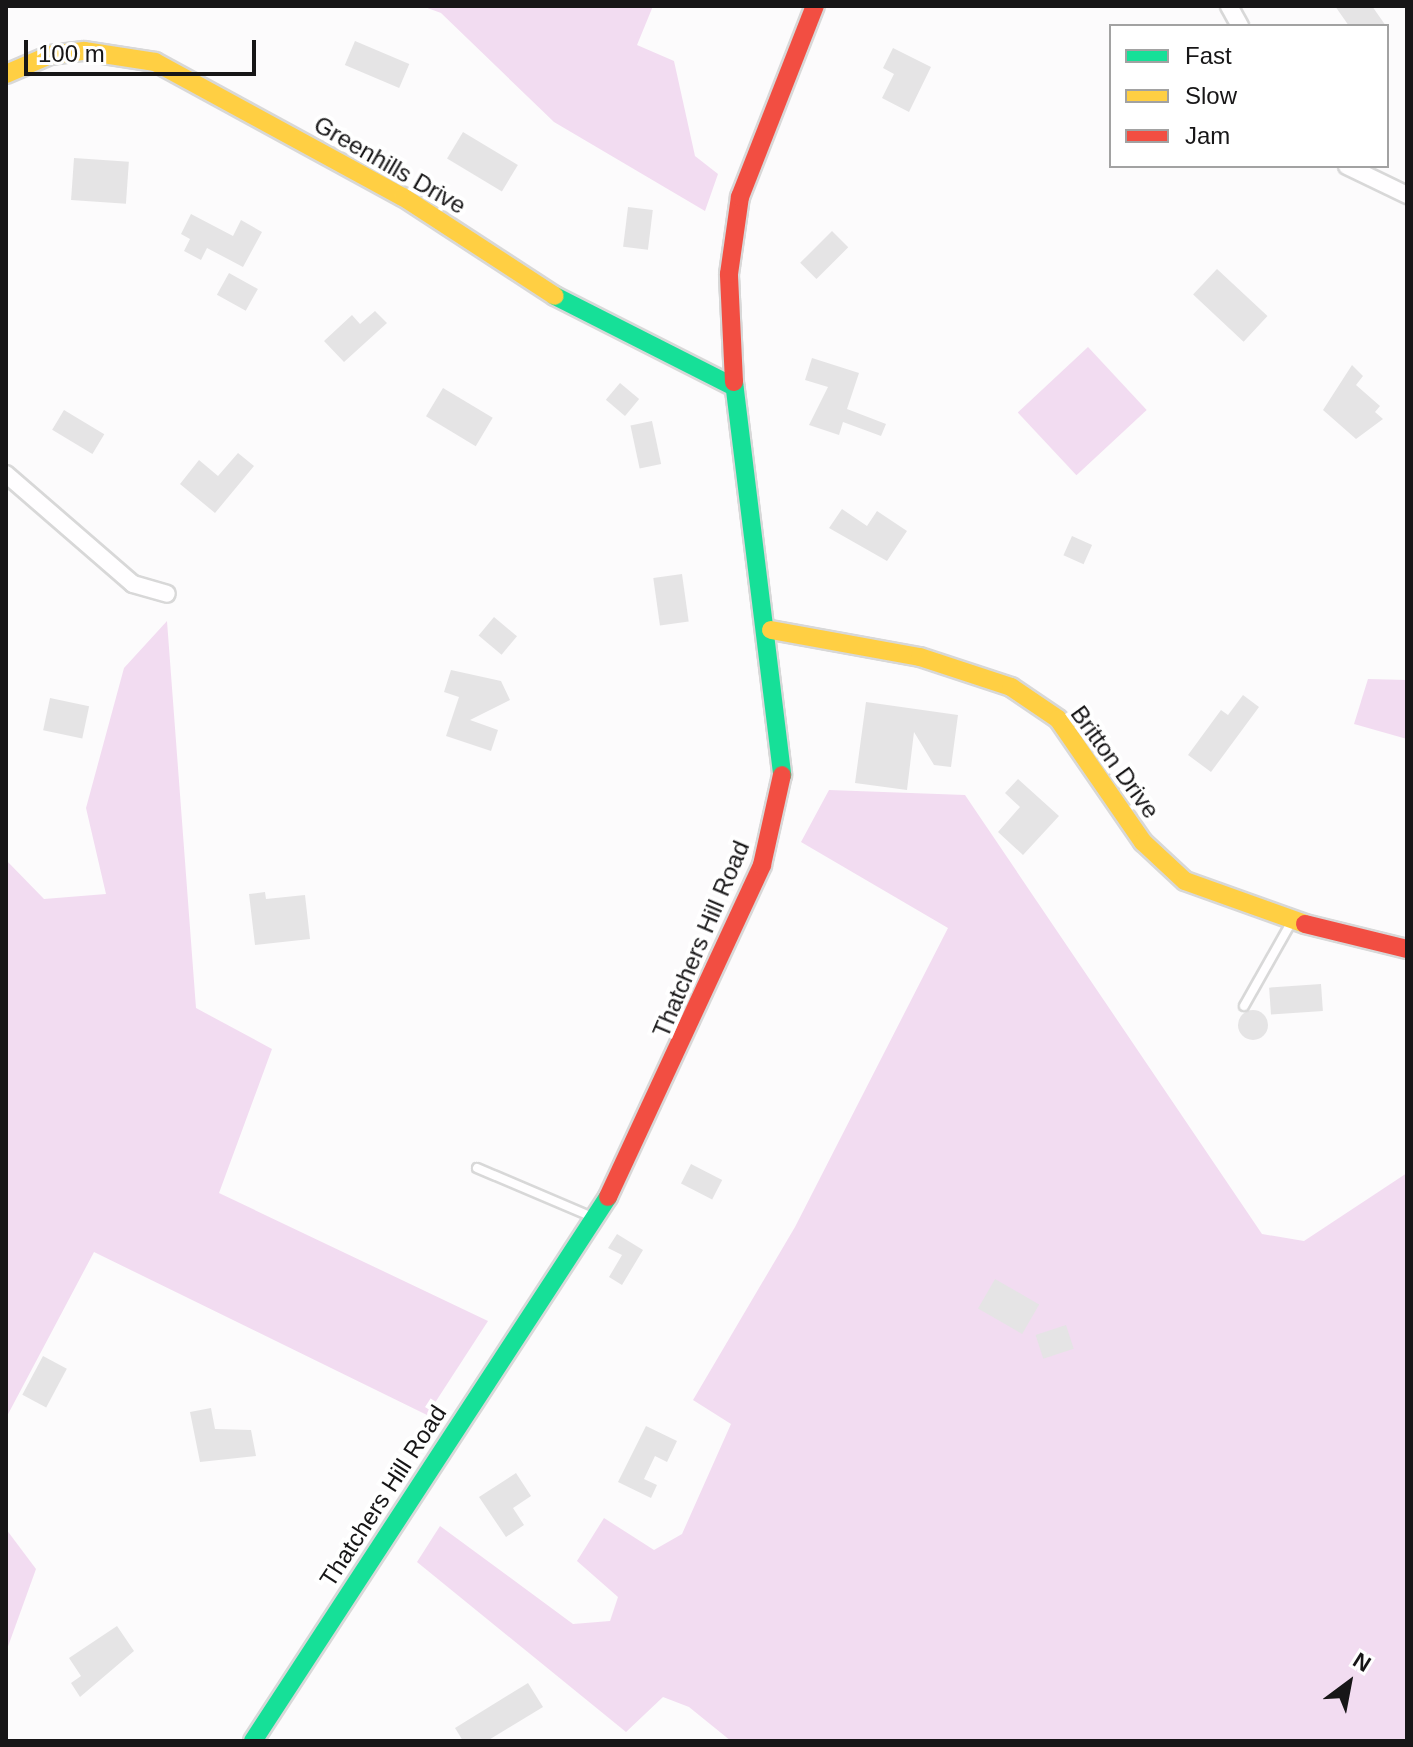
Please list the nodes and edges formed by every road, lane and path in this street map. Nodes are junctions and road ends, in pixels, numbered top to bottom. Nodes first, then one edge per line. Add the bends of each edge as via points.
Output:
1 (815, 6) edge
2 (1229, 6) edge
3 (1239, 24) edge
4 (6, 74) edge
5 (1351, 168) edge
6 (1407, 195) edge
7 (734, 387) junction
8 (6, 474) edge
9 (167, 594) dead end
10 (771, 630) junction
11 (1291, 922) junction
12 (1407, 949) edge
13 (1244, 1006) dead end
14 (477, 1168) dead end
15 (595, 1218) junction
16 (253, 1741) edge

1 - 7 street, Thatchers Hill Road via 740,197 728,300
2 - 3 street
4 - 7 street, Greenhills Drive via 50,55 84,51 155,62 403,197 596,322
5 - 6 street
7 - 10 street, Thatchers Hill Road
8 - 9 street via 133,584
10 - 11 street, Britton Drive via 920,657 1011,687 1058,719 1162,862 1210,895
10 - 15 street, Thatchers Hill Road via 783,778 762,865
11 - 12 street, Britton Drive
11 - 13 lane
14 - 15 lane
15 - 16 street, Thatchers Hill Road

